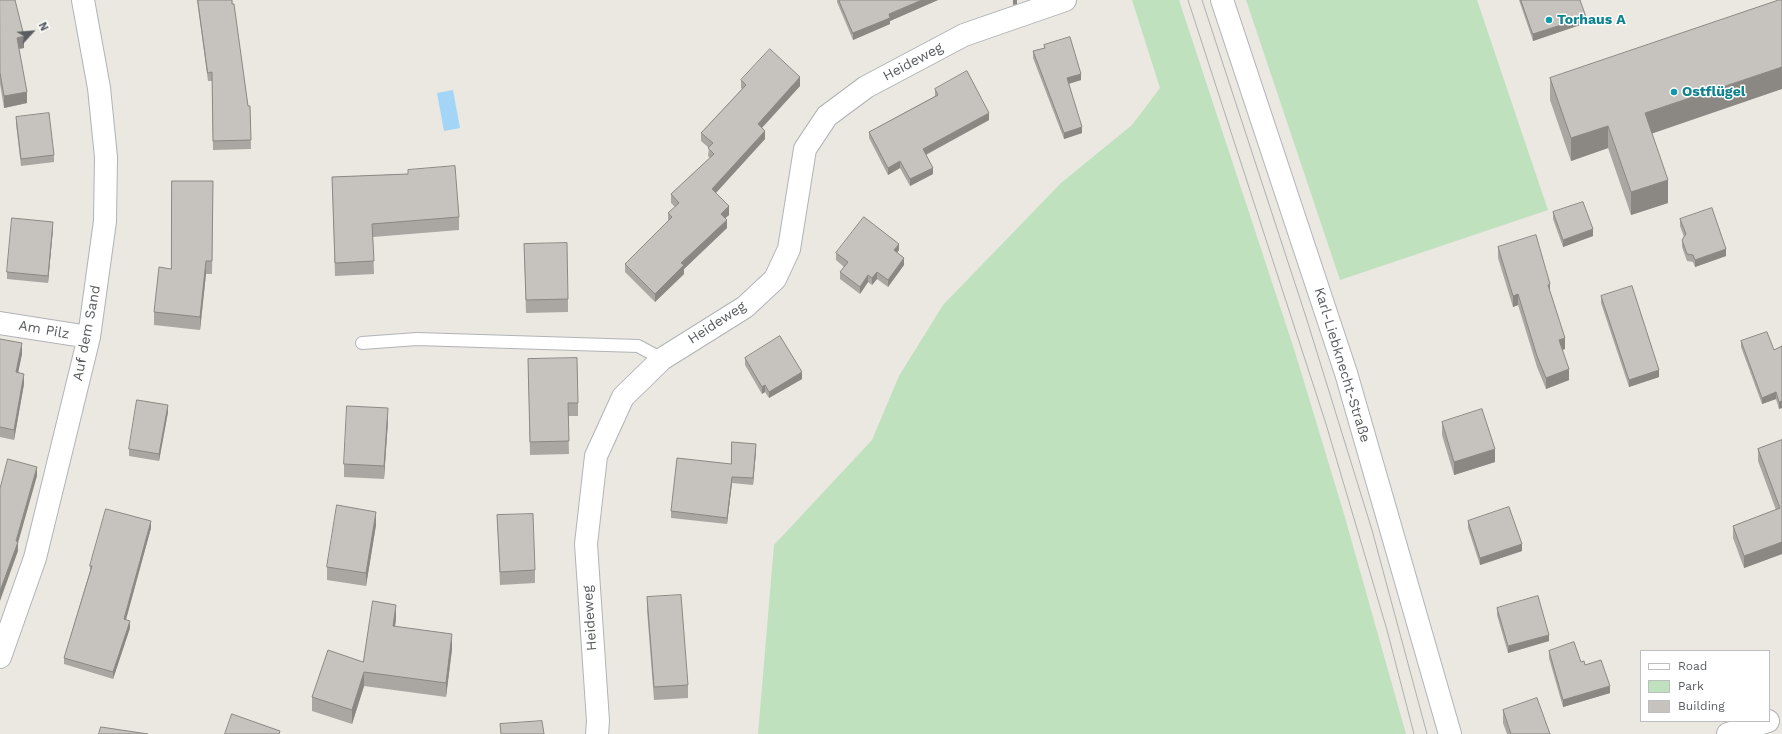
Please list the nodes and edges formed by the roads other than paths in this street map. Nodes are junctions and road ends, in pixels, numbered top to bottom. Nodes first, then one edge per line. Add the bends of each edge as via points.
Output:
1 (83, 0) edge
2 (1065, 0) edge
3 (1222, 0) edge
4 (0, 323) edge
5 (89, 337) junction
6 (362, 343) dead end
7 (662, 359) junction
8 (0, 657) edge
9 (1782, 716) edge
10 (1770, 721) edge
11 (1766, 722) edge
12 (597, 734) edge
13 (1450, 734) edge
14 (1728, 734) edge

1 - 5 street, Auf dem Sand via 99,88 106,157 105,221
2 - 7 street, Heideweg via 964,35 866,87 827,116 805,149 789,248 775,279 745,307
3 - 13 street, Karl-Liebknecht-Straße via 1346,372
4 - 5 street, Am Pilz
5 - 8 street, Auf dem Sand via 35,558
6 - 7 lane via 417,339 638,346
7 - 12 street, Heideweg via 623,397 596,456 586,544
9 - 10 street
11 - 14 street

